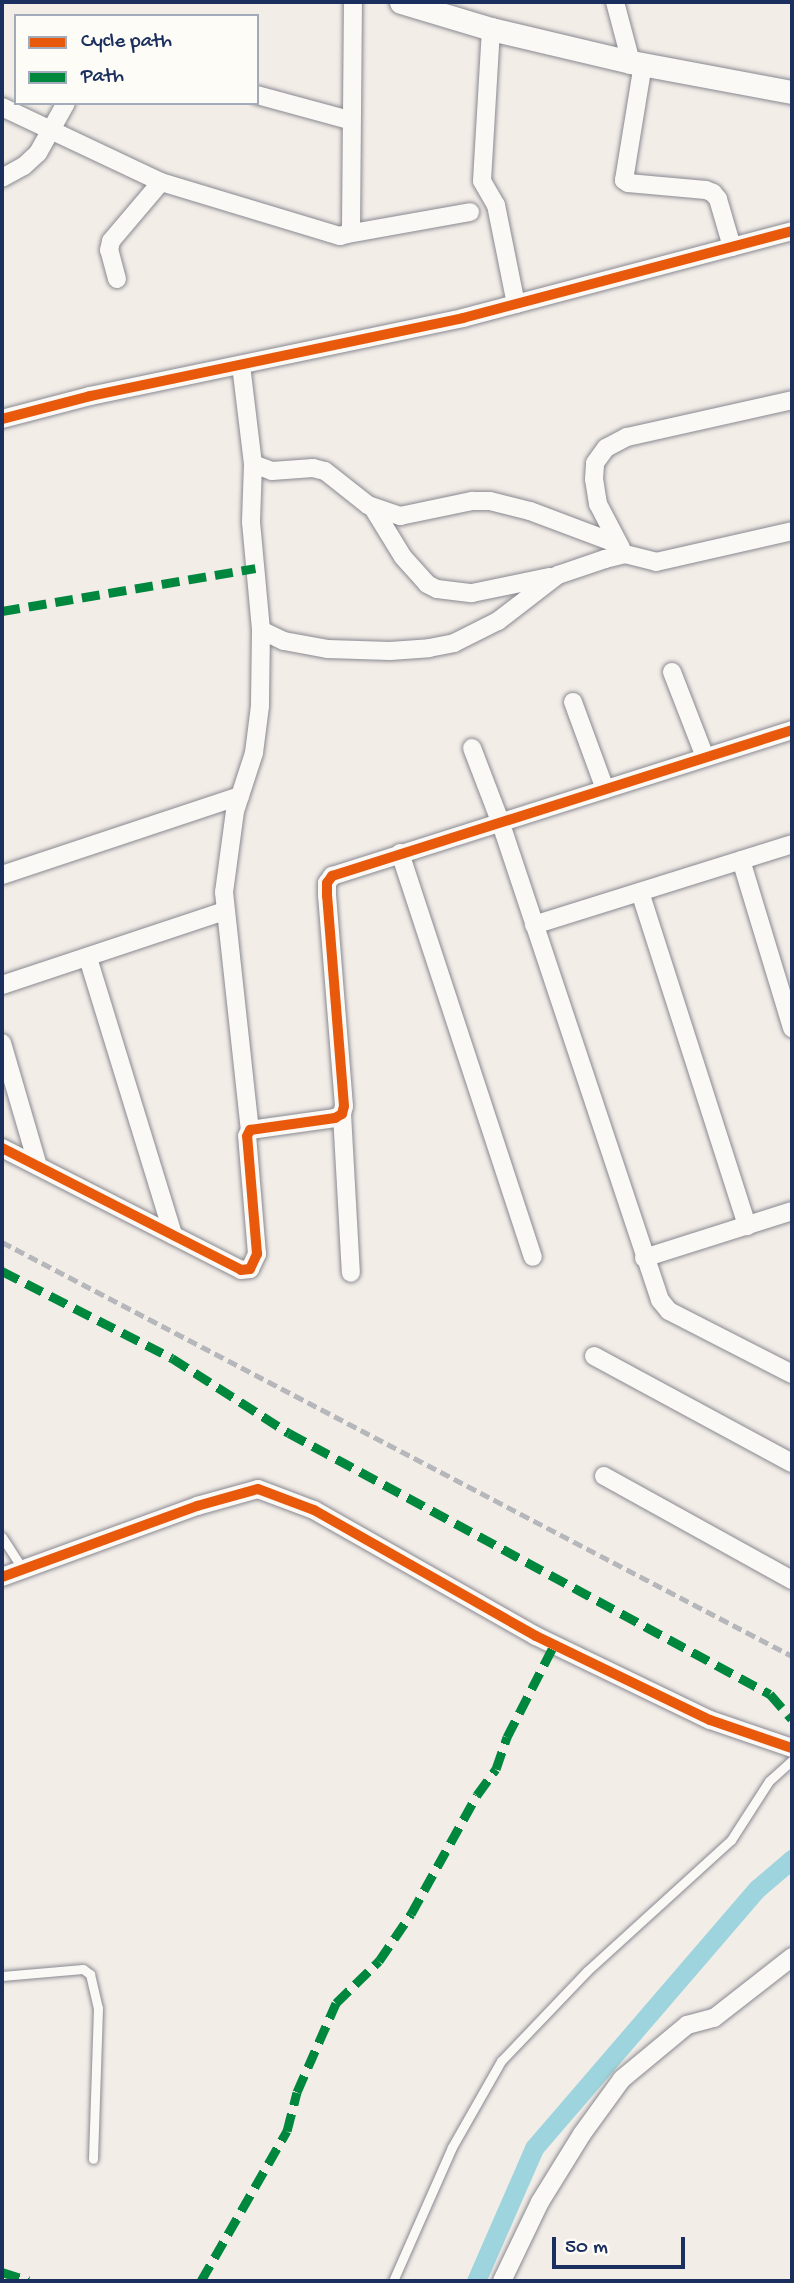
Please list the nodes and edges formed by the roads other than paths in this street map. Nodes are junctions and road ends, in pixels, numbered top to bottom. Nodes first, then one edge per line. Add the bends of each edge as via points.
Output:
1 (353, 2) edge
2 (401, 2) edge
3 (615, 2) edge
4 (491, 29) junction
5 (637, 63) junction
6 (792, 93) edge
7 (259, 96) edge
8 (65, 105) edge
9 (2, 107) edge
10 (349, 120) junction
11 (51, 131) junction
12 (2, 178) edge
13 (161, 182) junction
14 (470, 212) dead end
15 (792, 231) edge
16 (347, 234) junction
17 (732, 247) junction
18 (117, 279) dead end
19 (516, 304) junction
20 (241, 365) junction
21 (792, 400) edge
22 (2, 419) edge
23 (253, 464) junction
24 (373, 508) junction
25 (792, 531) edge
26 (622, 549) junction
27 (558, 575) junction
28 (261, 630) junction
29 (672, 672) dead end
30 (573, 702) dead end
31 (792, 730) edge
32 (472, 748) dead end
33 (705, 757) junction
34 (605, 789) junction
35 (240, 796) junction
36 (500, 821) junction
37 (792, 844) edge
38 (400, 853) junction
39 (741, 860) junction
40 (2, 875) edge
41 (640, 892) junction
42 (225, 911) junction
43 (534, 925) junction
44 (88, 958) junction
45 (2, 985) edge
46 (792, 1028) edge
47 (2, 1043) edge
48 (342, 1114) junction
49 (250, 1130) junction
50 (2, 1148) edge
51 (38, 1167) junction
52 (792, 1211) edge
53 (747, 1226) junction
54 (173, 1235) junction
55 (533, 1257) dead end
56 (645, 1258) junction
57 (351, 1273) dead end
58 (594, 1356) dead end
59 (792, 1374) edge
60 (792, 1463) edge
61 (604, 1476) dead end
62 (2, 1537) edge
63 (23, 1569) junction
64 (2, 1577) edge
65 (792, 1580) edge
66 (792, 1748) edge
67 (792, 1760) edge
68 (792, 1958) edge
69 (2, 1976) edge
70 (93, 2159) dead end
71 (393, 2281) edge
72 (502, 2281) edge

1 - 10 street
2 - 4 street
3 - 5 street
4 - 5 street
4 - 19 street via 482,181 496,205
5 - 6 street
5 - 17 street via 624,180 713,193
7 - 10 street
8 - 11 street
9 - 11 street
10 - 16 street via 351,228
11 - 12 street via 38,153
11 - 13 street
13 - 16 street via 340,236
13 - 18 street via 111,241
14 - 16 street
15 - 17 street
17 - 19 street
19 - 20 street
20 - 22 street
20 - 23 street
21 - 26 street via 627,437 606,449 595,463 598,504
23 - 24 street via 272,471 325,471
23 - 28 street via 251,522
24 - 26 street via 407,516 490,501 530,511
24 - 27 street via 402,557 437,589 472,593
25 - 26 street via 656,562
26 - 27 street
27 - 28 street via 498,621 454,643 429,648 328,649 284,641
28 - 35 street via 260,706 254,753
29 - 33 street
30 - 34 street
31 - 33 street
32 - 36 street
33 - 34 street
34 - 36 street
35 - 40 street
35 - 42 street via 228,847
36 - 38 street
36 - 43 street
37 - 39 street
38 - 48 street via 344,870 327,883
38 - 55 street
39 - 41 street
39 - 46 street
41 - 43 street
41 - 53 street
42 - 44 street
42 - 49 street
43 - 56 street
44 - 45 street
44 - 54 street
47 - 51 street
48 - 49 street
48 - 57 street
49 - 54 street via 255,1264 241,1270
50 - 51 street
51 - 54 street
52 - 53 street
53 - 56 street
56 - 59 street via 651,1281 669,1311
58 - 60 street
61 - 65 street
62 - 63 lane
63 - 64 street
63 - 66 street via 197,1506 258,1489 314,1510 536,1636 674,1703
67 - 71 lane via 769,1781 732,1840 587,1971 501,2061 452,2147
68 - 72 street via 714,2018 687,2025 622,2079 540,2202
69 - 70 lane via 83,1969 90,1974 97,2008

